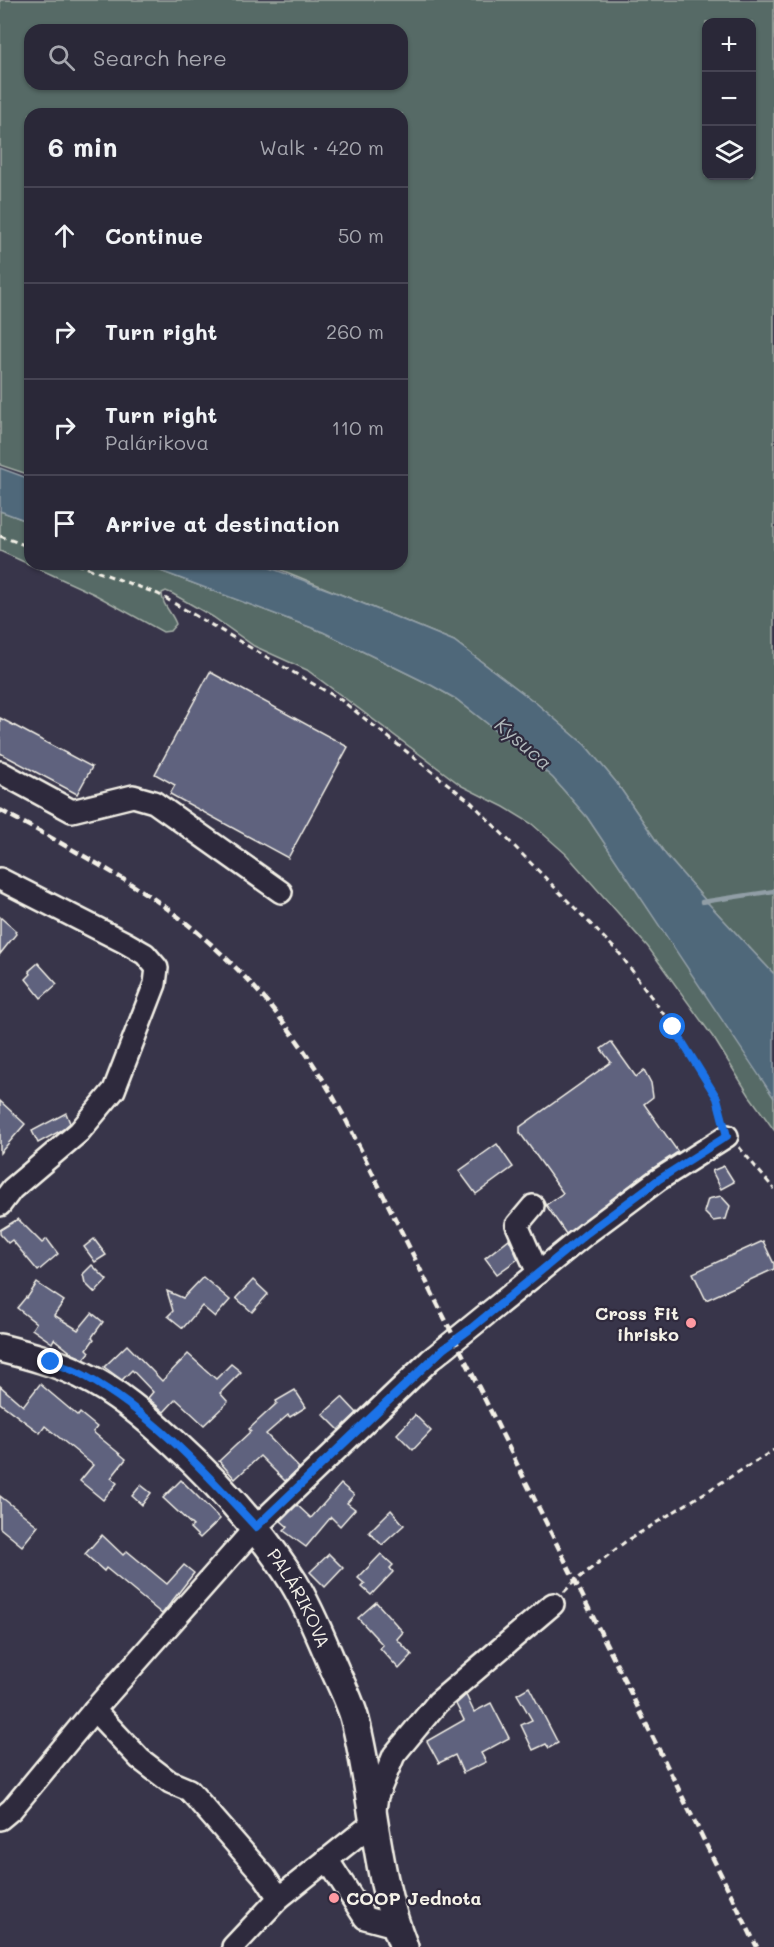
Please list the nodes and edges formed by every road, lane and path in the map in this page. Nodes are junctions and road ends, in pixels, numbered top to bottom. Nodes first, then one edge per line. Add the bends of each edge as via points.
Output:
1 (0, 536) edge
2 (24, 545) edge
3 (93, 570) edge
4 (0, 772) edge
5 (0, 879) edge
6 (281, 892) dead end
7 (727, 1136) junction
8 (774, 1189) edge
9 (0, 1205) edge
10 (533, 1206) dead end
11 (538, 1273) junction
12 (0, 1348) edge
13 (774, 1450) edge
14 (256, 1527) junction
15 (553, 1604) joint
16 (94, 1710) junction
17 (0, 1819) edge
18 (373, 1823) junction
19 (327, 1859) junction
20 (279, 1899) junction
21 (399, 1936) edge
22 (233, 1947) edge

1 - 2 path
3 - 7 path via 158,594 341,700 472,803 620,954 673,1027 717,1098
4 - 6 street via 72,811 133,796 154,802
5 - 9 street via 124,942 145,954 157,968 155,984 114,1090 79,1132 12,1189
7 - 8 path
7 - 11 street via 658,1180
10 - 11 street via 517,1225
11 - 14 street via 443,1349
12 - 14 main road, PALÁRIKOVA via 51,1362 116,1395 196,1463
13 - 15 path via 625,1542 575,1581
14 - 16 street
14 - 18 main road, PALÁRIKOVA via 309,1610 351,1709
15 - 18 street via 438,1702 401,1746 377,1796
16 - 17 street
16 - 20 street via 140,1759 170,1782 189,1790 265,1877
18 - 19 street
18 - 21 main road, PALÁRIKOVA
19 - 20 street
19 - 21 street via 365,1918
20 - 22 street

